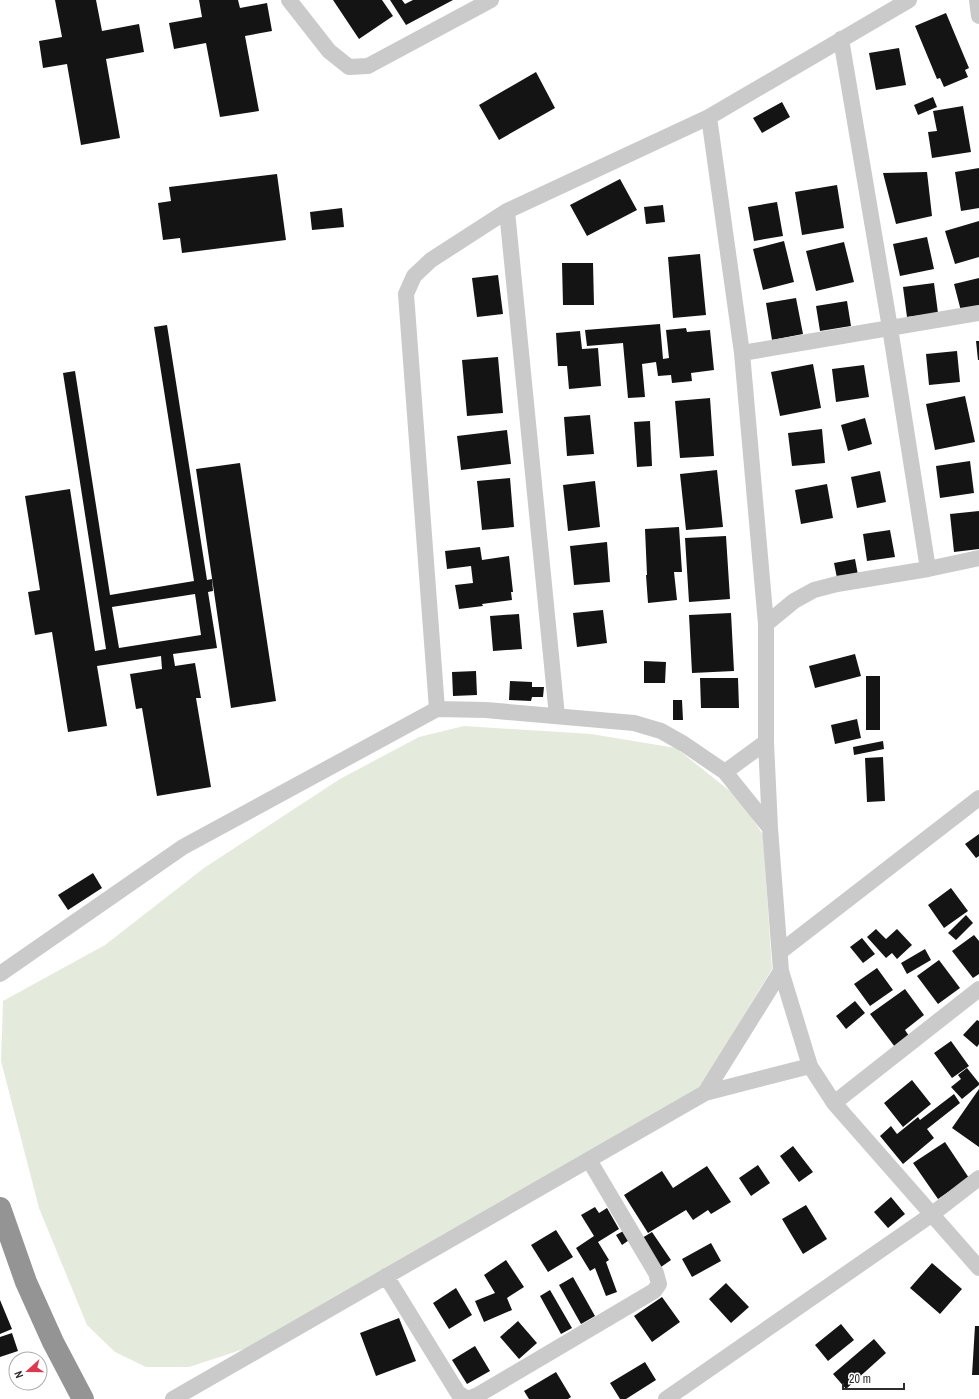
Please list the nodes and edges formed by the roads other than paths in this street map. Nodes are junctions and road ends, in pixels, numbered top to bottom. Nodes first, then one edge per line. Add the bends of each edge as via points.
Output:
1 (289, 0) edge
2 (491, 0) edge
3 (909, 0) edge
4 (977, 0) edge
5 (979, 16) edge
6 (841, 39) junction
7 (709, 117) junction
8 (507, 211) junction
9 (979, 313) edge
10 (890, 328) junction
11 (742, 353) junction
12 (979, 558) edge
13 (928, 569) junction
14 (766, 624) junction
15 (437, 709) junction
16 (557, 716) junction
17 (766, 742) junction
18 (725, 772) junction
19 (979, 798) edge
20 (770, 828) junction
21 (780, 952) junction
22 (781, 971) junction
23 (0, 974) edge
24 (979, 989) edge
25 (810, 1066) junction
26 (705, 1093) junction
27 (834, 1103) junction
28 (588, 1160) junction
29 (979, 1178) edge
30 (0, 1208) edge
31 (931, 1215) junction
32 (3, 1230) edge
33 (979, 1268) edge
34 (386, 1276) junction
35 (77, 1396) edge
36 (173, 1399) edge
37 (468, 1399) edge
38 (666, 1399) edge

1 - 2 street via 329,51 349,67 368,66
3 - 6 street
4 - 5 street
6 - 7 street
6 - 10 street
7 - 8 street
7 - 11 street
8 - 15 street via 431,260 414,276 406,294
8 - 16 street
9 - 10 street
10 - 11 street
10 - 13 street
11 - 14 street
12 - 13 street
13 - 14 street via 814,590 794,601
14 - 17 street
15 - 16 street
15 - 23 street via 182,848
16 - 18 street via 634,723 661,731
17 - 18 street
17 - 20 street
18 - 20 street
19 - 21 street
20 - 21 street
21 - 22 street
22 - 25 street
22 - 26 street
24 - 27 street
25 - 26 street
25 - 27 street
26 - 28 street
27 - 31 street
28 - 34 street
28 - 37 street via 656,1273 659,1284 654,1291
29 - 31 street
30 - 32 highway
31 - 33 street
31 - 38 street
32 - 35 highway
34 - 36 street
34 - 37 street via 458,1393

